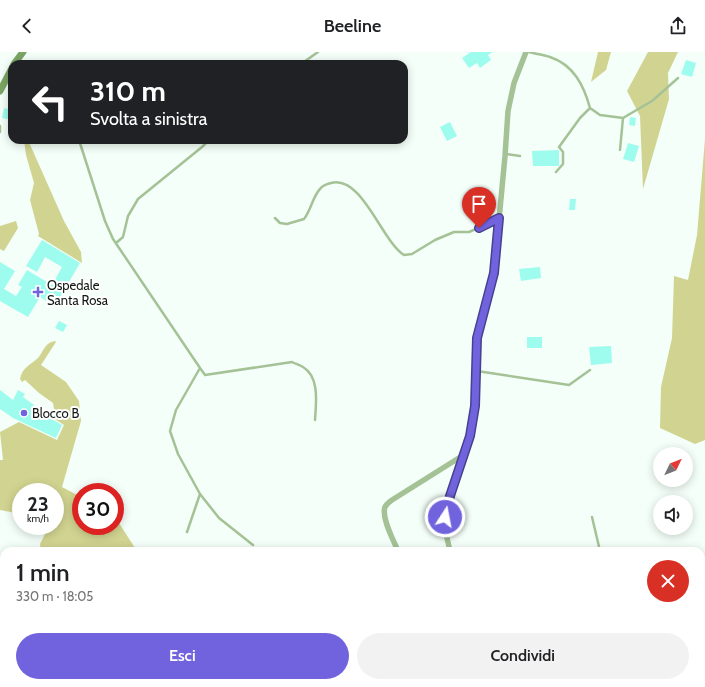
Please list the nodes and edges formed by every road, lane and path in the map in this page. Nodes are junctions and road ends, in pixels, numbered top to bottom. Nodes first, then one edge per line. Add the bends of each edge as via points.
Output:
1 (318, 52) edge
2 (526, 52) edge
3 (529, 52) edge
4 (307, 60) edge
5 (8, 76) edge
6 (678, 78) dead end
7 (0, 91) edge
8 (590, 108) junction
9 (623, 118) junction
10 (0, 126) edge
11 (0, 132) edge
12 (80, 144) edge
13 (205, 144) edge
14 (620, 150) dead end
15 (505, 154) junction
16 (520, 156) dead end
17 (556, 172) dead end
18 (275, 218) dead end
19 (499, 218) junction
20 (116, 243) junction
21 (200, 368) junction
22 (590, 370) dead end
23 (476, 371) junction
24 (315, 420) dead end
25 (462, 456) junction
26 (200, 494) junction
27 (592, 517) dead end
28 (187, 532) dead end
29 (253, 545) dead end
30 (396, 547) edge
31 (449, 547) edge
32 (599, 547) edge

1 - 4 lane
2 - 15 street via 514,83 508,111
3 - 8 lane via 551,57 567,66 577,76 586,92
5 - 7 main road
6 - 9 lane via 652,101
8 - 9 lane via 600,115
8 - 17 lane via 559,147 563,152 563,164
9 - 14 lane
10 - 11 lane
12 - 20 lane via 105,222
13 - 20 lane via 138,199 128,216 123,237
15 - 16 lane
15 - 19 street
18 - 19 lane via 280,223 287,224 304,219 320,189 327,184 342,182 366,203 383,232 404,255 412,254 434,240 454,232 469,232
19 - 23 street via 494,273 477,338
20 - 21 lane
21 - 24 lane via 205,375 292,362 305,368 315,382
21 - 26 lane via 176,410 170,431 178,454
22 - 23 lane via 569,385
23 - 25 street via 475,406 470,436
25 - 30 street via 385,506 384,513
25 - 31 street via 445,517
26 - 28 lane
26 - 29 lane via 219,518
27 - 32 lane

